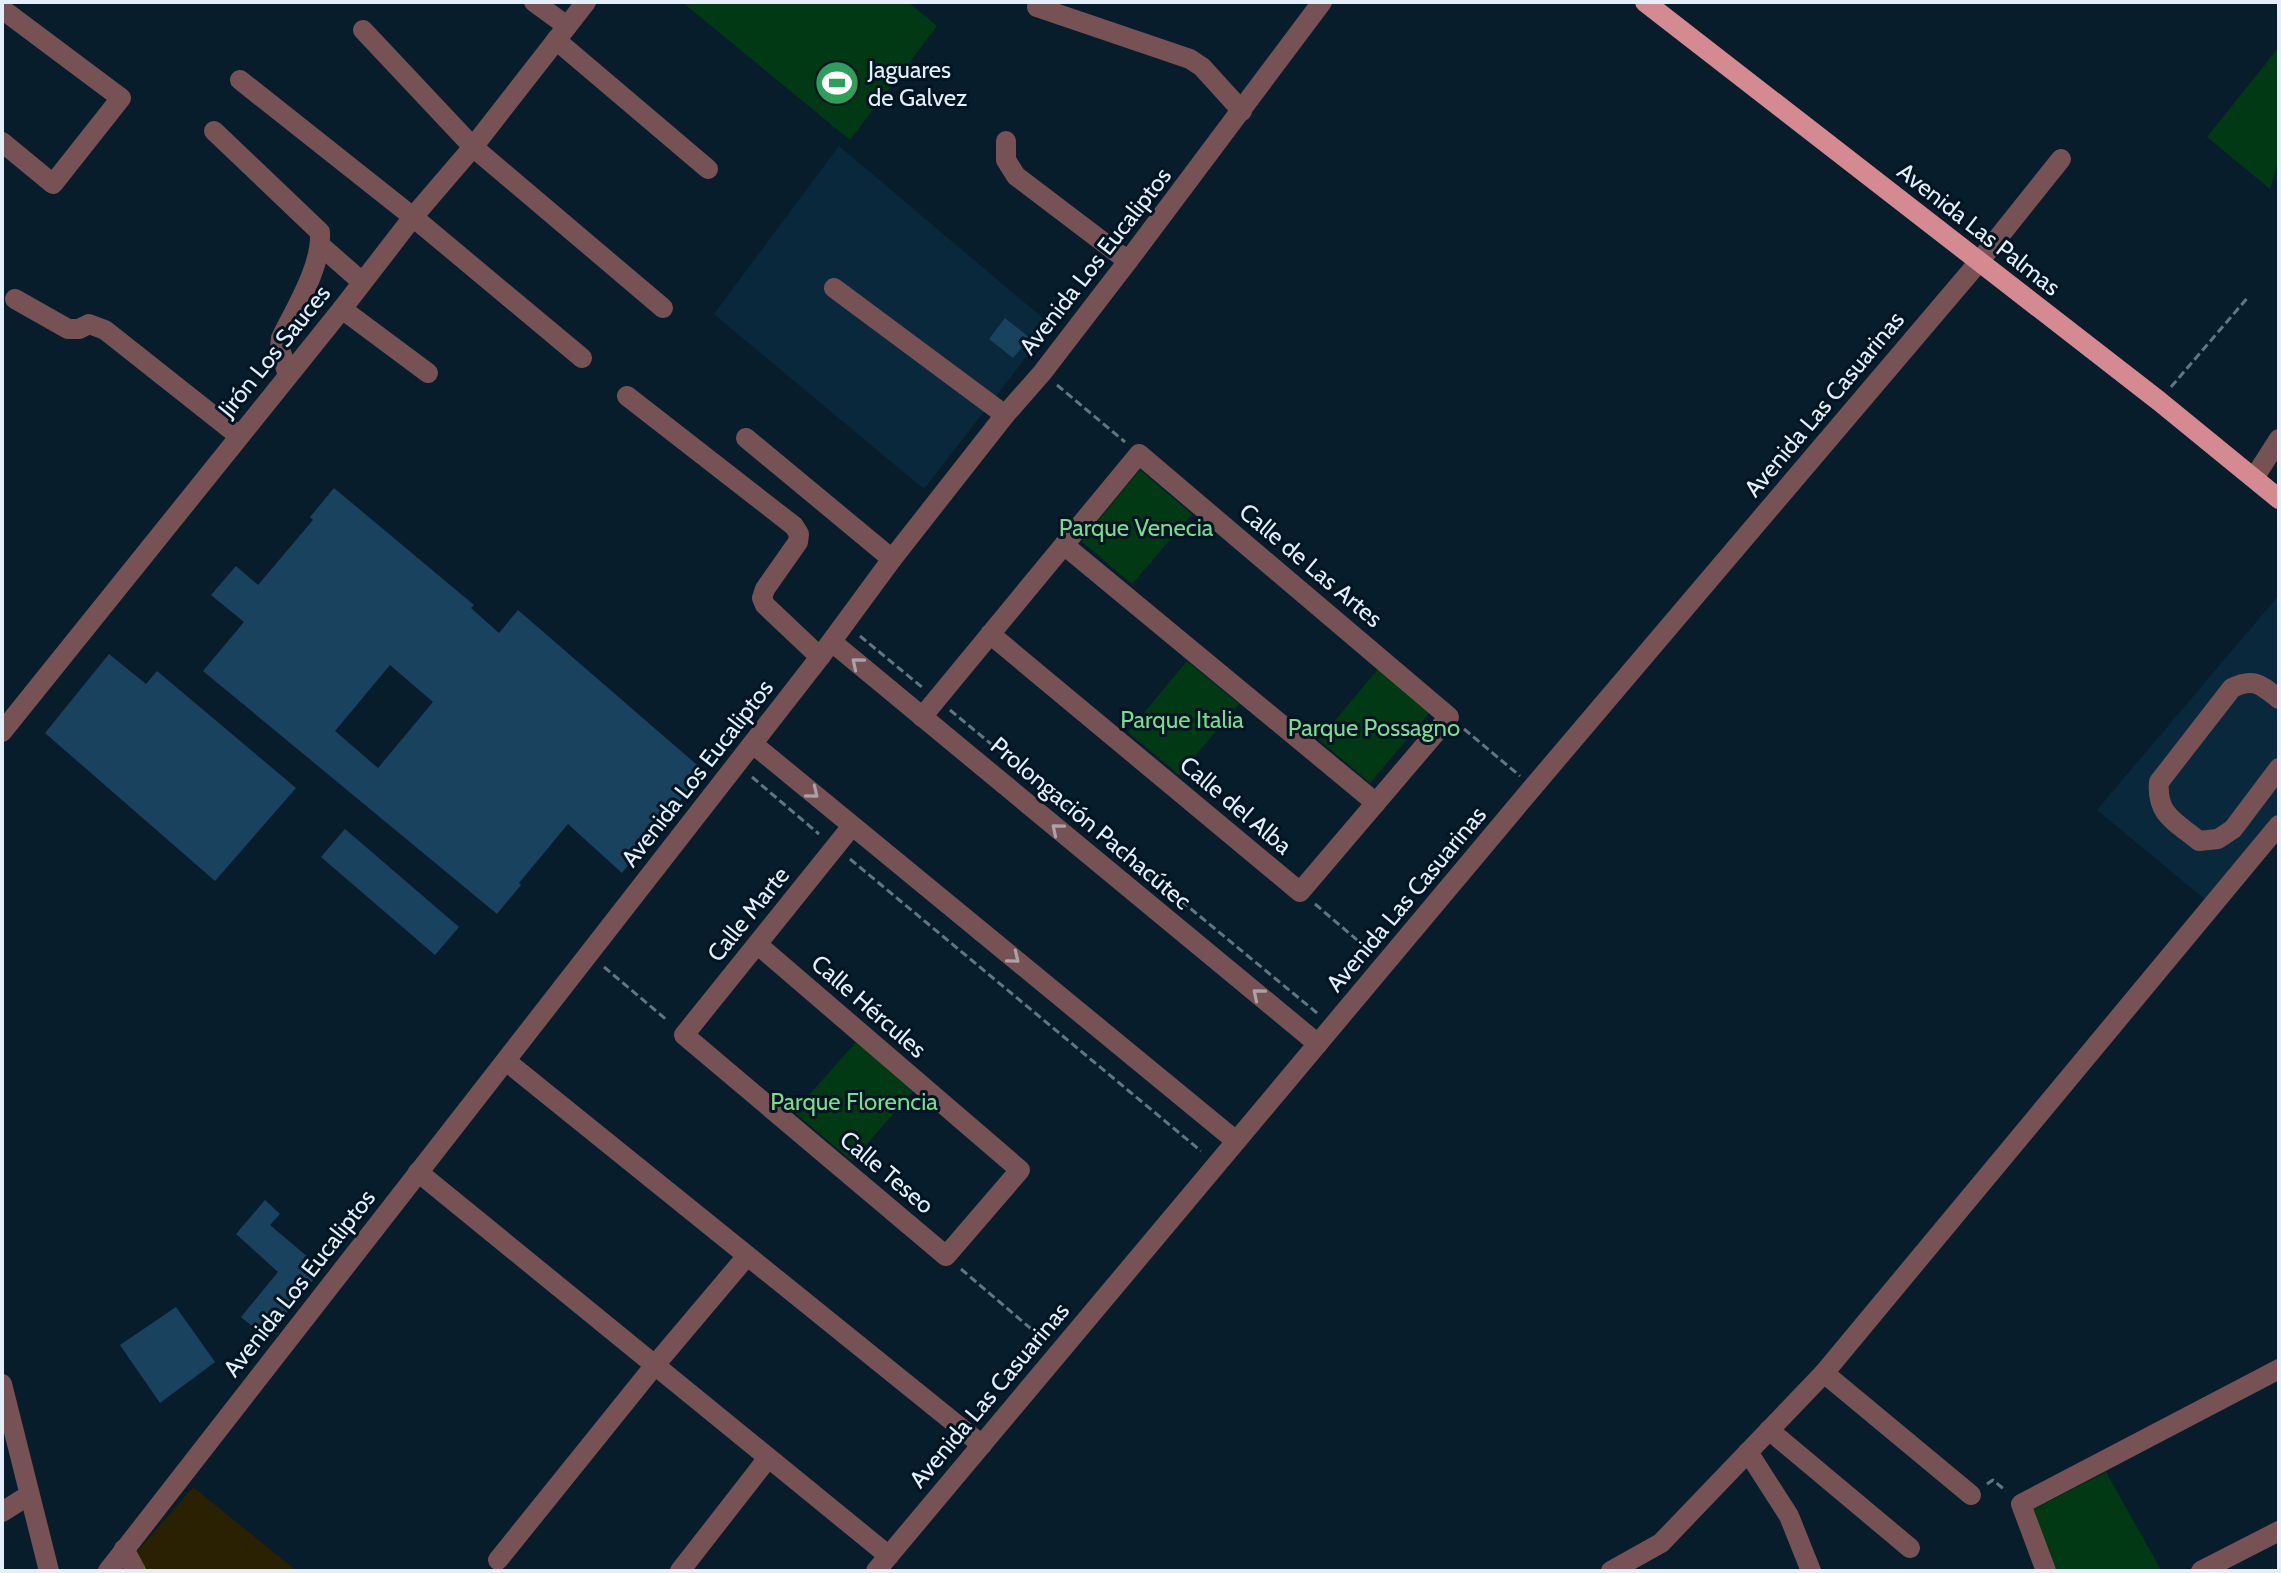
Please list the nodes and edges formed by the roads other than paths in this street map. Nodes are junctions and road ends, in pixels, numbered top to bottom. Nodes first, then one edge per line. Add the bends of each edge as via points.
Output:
1 (534, 2) edge
2 (586, 2) edge
3 (1322, 2) edge
4 (1654, 5) edge
5 (1037, 7) dead end
6 (2, 9) edge
7 (363, 30) dead end
8 (561, 33) junction
9 (240, 80) dead end
10 (1242, 111) junction
11 (214, 131) dead end
12 (1006, 141) dead end
13 (2, 142) edge
14 (473, 147) junction
15 (2061, 159) dead end
16 (708, 169) dead end
17 (413, 217) junction
18 (321, 246) junction
19 (1128, 261) junction
20 (1978, 263) junction
21 (362, 282) junction
22 (834, 288) dead end
23 (15, 299) dead end
24 (663, 308) dead end
25 (342, 309) junction
26 (582, 358) dead end
27 (428, 373) dead end
28 (288, 376) junction
29 (627, 396) dead end
30 (1005, 415) junction
31 (239, 436) junction
32 (746, 438) dead end
33 (2279, 439) edge
34 (2254, 478) junction
35 (2279, 499) edge
36 (1064, 545) junction
37 (892, 559) junction
38 (990, 634) junction
39 (826, 650) junction
40 (2279, 699) edge
41 (922, 717) junction
42 (2, 732) edge
43 (753, 744) junction
44 (2279, 768) edge
45 (1376, 803) junction
46 (2279, 825) edge
47 (852, 826) junction
48 (757, 944) junction
49 (684, 1035) joint
50 (1318, 1044) junction
51 (506, 1061) junction
52 (1236, 1141) junction
53 (418, 1172) junction
54 (747, 1256) junction
55 (946, 1256) joint
56 (655, 1365) junction
57 (2279, 1369) edge
58 (1824, 1373) junction
59 (2, 1384) edge
60 (8, 1429) edge
61 (1769, 1430) junction
62 (982, 1445) junction
63 (1748, 1452) junction
64 (768, 1458) junction
65 (29, 1495) junction
66 (1971, 1495) road end
67 (2, 1512) edge
68 (2279, 1531) edge
69 (1910, 1548) dead end
70 (124, 1549) junction
71 (498, 1560) dead end
72 (882, 1564) edge
73 (49, 1571) edge
74 (108, 1571) edge
75 (136, 1571) edge
76 (680, 1571) edge
77 (1611, 1571) edge
78 (1811, 1571) edge
79 (2046, 1571) edge
80 (2201, 1571) edge

1 - 8 street
2 - 8 street, Jirón Los Sauces
3 - 10 street, Avenida Los Eucaliptos
4 - 20 main road, Avenida Las Palmas
5 - 10 street via 1190,59
6 - 13 street via 121,98 53,184
7 - 14 street
8 - 14 street, Jirón Los Sauces
8 - 16 street
9 - 17 street
10 - 19 street, Avenida Los Eucaliptos
11 - 18 street via 320,232
12 - 19 street via 1006,160 1016,176
14 - 17 street, Jirón Los Sauces
14 - 24 street
15 - 20 street, Avenida Las Casuarinas
17 - 21 street, Jirón Los Sauces
17 - 26 street
18 - 21 street
18 - 28 street via 281,338
19 - 30 street, Avenida Los Eucaliptos
20 - 34 main road, Avenida Las Palmas
20 - 50 street, Avenida Las Casuarinas
21 - 25 street, Jirón Los Sauces
22 - 30 street
23 - 31 street via 68,329 89,324 105,330
25 - 27 street
25 - 28 street, Jirón Los Sauces
28 - 31 street, Jirón Los Sauces
29 - 39 street, Prolongación Pachacútec via 794,526 798,542 762,598
30 - 37 street, Avenida Los Eucaliptos
31 - 42 street, Jirón Los Sauces
32 - 37 street
33 - 34 street
34 - 35 main road, Avenida Las Palmas
36 - 38 street
36 - 45 street
36 - 45 street, Calle de Las Artes via 1139,454 1449,717
37 - 39 street, Avenida Los Eucaliptos
38 - 41 street
38 - 45 street, Calle del Alba via 1300,892
41 -> 39 street, Prolongación Pachacútec
39 - 43 street, Avenida Los Eucaliptos
40 - 44 street via 2260,684 2245,682 2232,688 2159,782 2158,797 2164,812 2199,841 2218,839 2233,829
50 -> 41 street, Prolongación Pachacútec
43 -> 47 street
43 - 51 street, Avenida Los Eucaliptos
46 - 58 street
47 - 48 street, Calle Marte
47 -> 52 street
48 - 49 street, Calle Marte
48 - 55 street, Calle Hércules via 1020,1170
49 - 55 street, Calle Teseo
50 - 52 street, Avenida Las Casuarinas
51 - 53 street, Avenida Los Eucaliptos
51 - 54 street
52 - 62 street, Avenida Las Casuarinas
53 - 56 street
53 - 70 street, Avenida Los Eucaliptos
54 - 56 street
54 - 62 street
56 - 64 street
56 - 71 street
57 - 79 street via 2021,1504
58 - 61 street
58 - 66 street
59 - 60 street
60 - 65 street
61 - 63 street
61 - 69 street
62 - 72 street, Avenida Las Casuarinas
63 - 77 street via 1661,1543
63 - 78 street via 1789,1516
64 - 72 street
64 - 76 street
65 - 67 street
65 - 73 street
68 - 80 street
70 - 74 street, Avenida Los Eucaliptos
70 - 75 street

